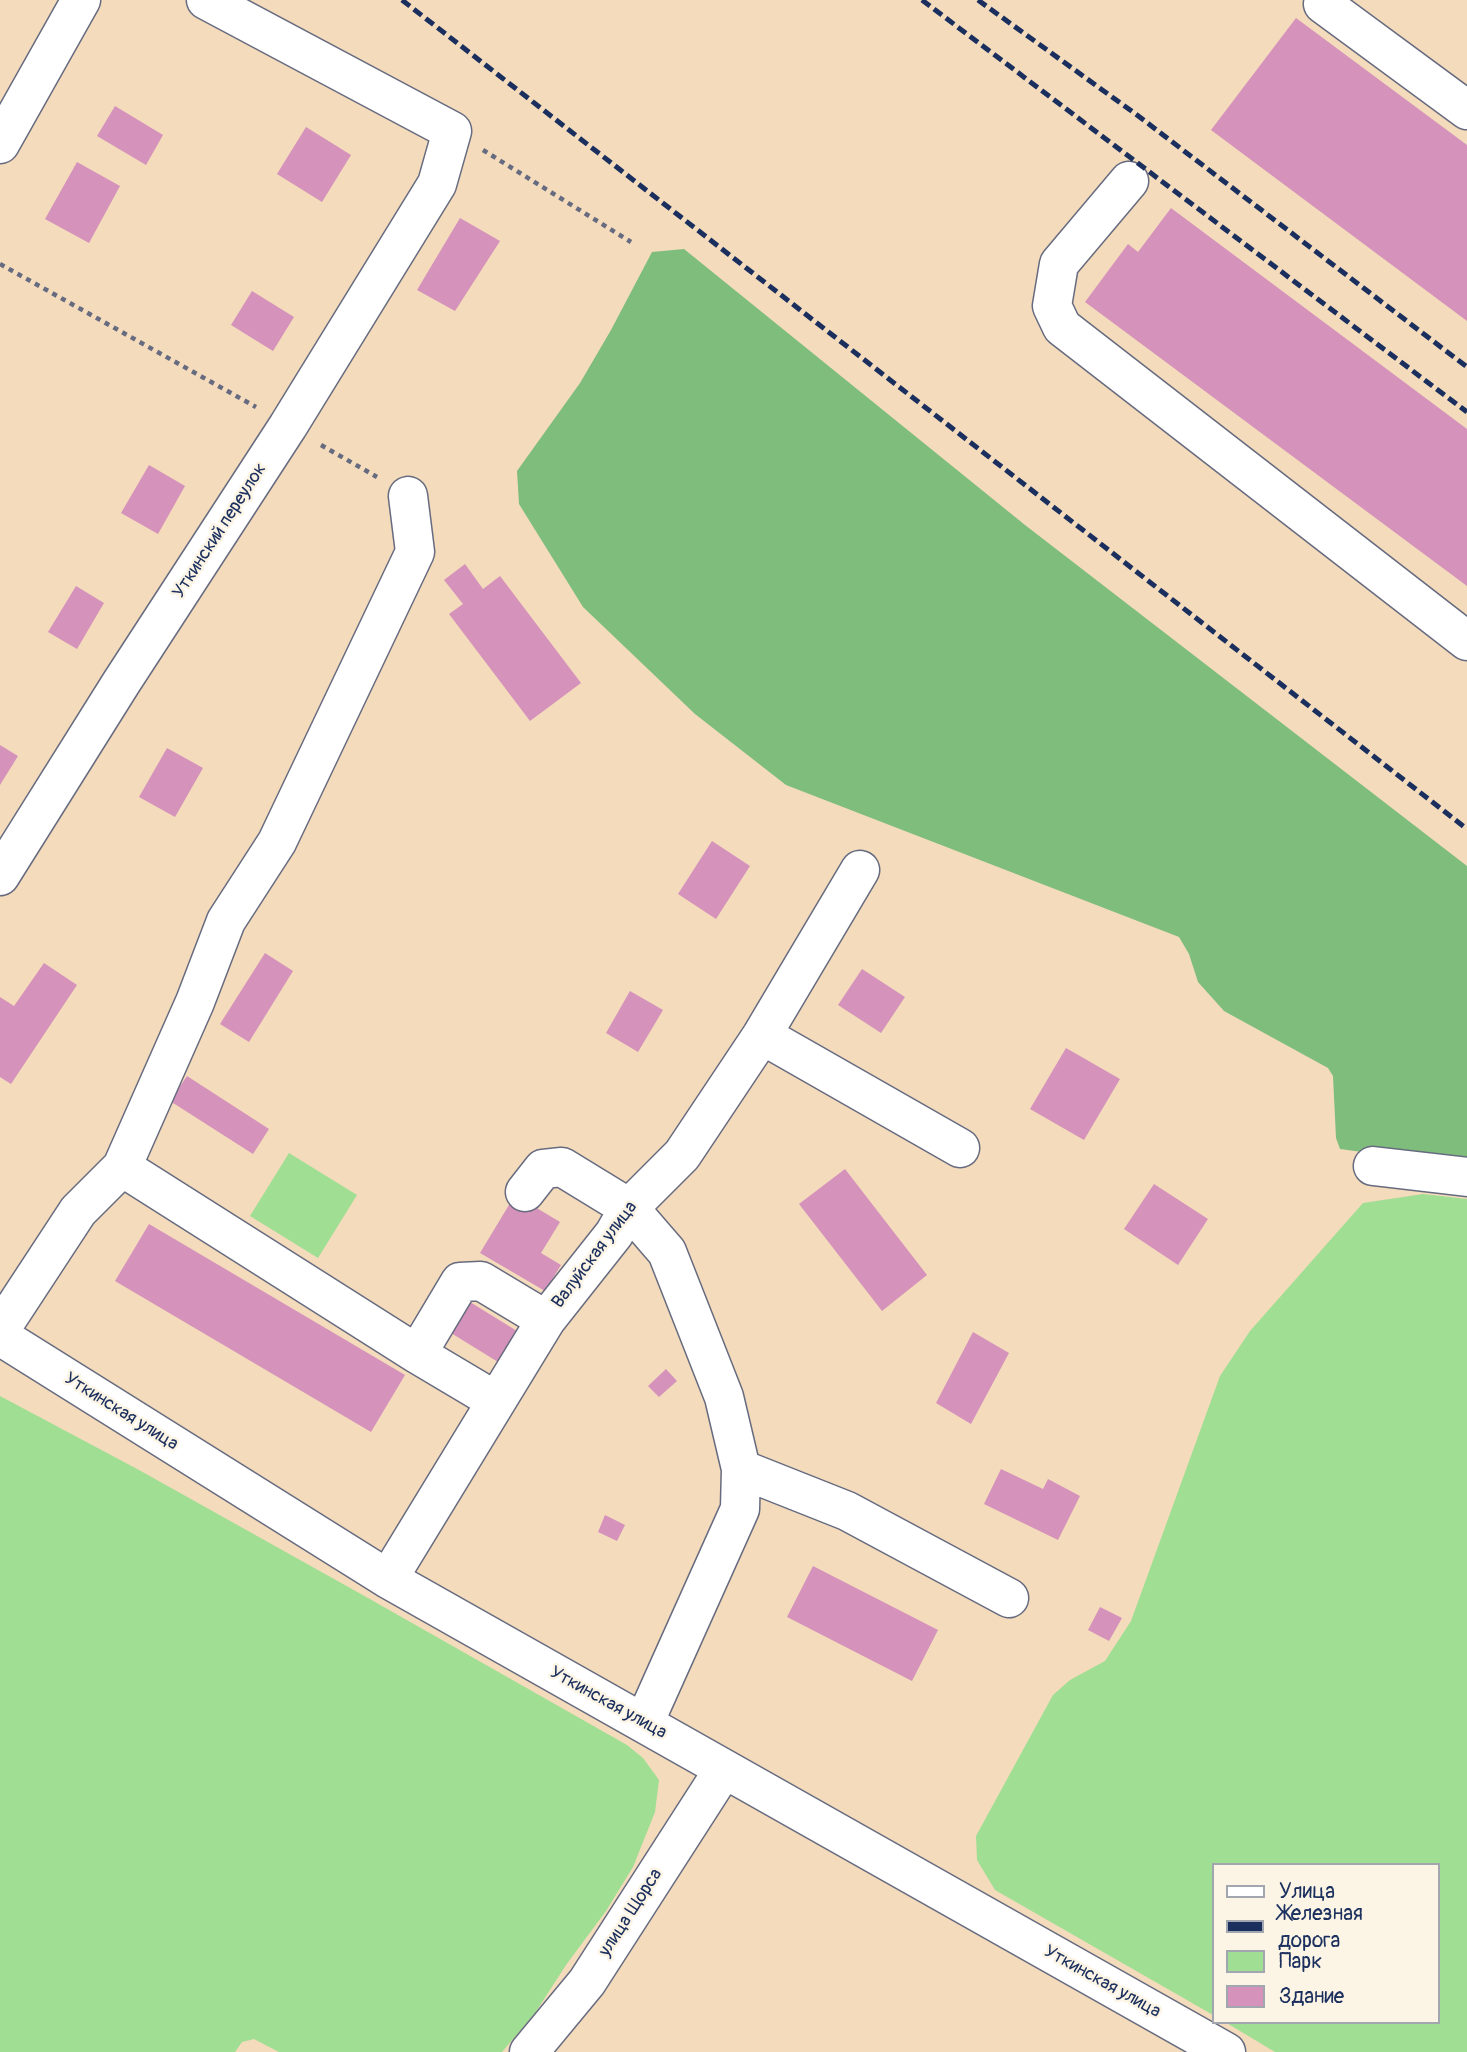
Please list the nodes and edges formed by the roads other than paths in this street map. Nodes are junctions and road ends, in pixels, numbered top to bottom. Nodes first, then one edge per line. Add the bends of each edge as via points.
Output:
1 (80, 0) edge
2 (206, 0) edge
3 (1324, 4) dead end
4 (1467, 110) edge
5 (0, 144) edge
6 (1129, 181) dead end
7 (408, 496) road end
8 (1467, 641) edge
9 (860, 870) dead end
10 (0, 876) edge
11 (762, 1035) junction
12 (960, 1147) dead end
13 (1373, 1166) dead end
14 (122, 1167) junction
15 (1467, 1177) edge
16 (525, 1192) dead end
17 (628, 1208) junction
18 (547, 1320) junction
19 (0, 1330) edge
20 (0, 1336) edge
21 (417, 1354) junction
22 (496, 1401) junction
23 (741, 1469) junction
24 (388, 1579) junction
25 (1009, 1598) dead end
26 (644, 1723) junction
27 (724, 1769) junction
28 (529, 2052) edge
29 (1226, 2052) edge

1 - 5 street
2 - 10 street, Уткинский переулок via 452,131 437,184
3 - 4 street
6 - 8 street via 1059,264 1052,306 1062,327
7 - 14 street via 415,552 277,842 226,921
9 - 11 street, Валуйская улица
11 - 12 street
11 - 17 street, Валуйская улица via 682,1155
13 - 15 street
14 - 19 street via 78,1211
14 - 21 street
16 - 17 street via 543,1168 562,1167
17 - 18 street, Валуйская улица via 614,1234
17 - 23 street via 667,1252 724,1397
18 - 21 street via 481,1281 460,1282
18 - 22 street, Валуйская улица
20 - 24 street, Уткинская улица
21 - 22 street
22 - 24 street, Валуйская улица
23 - 25 street via 846,1511
23 - 26 street via 740,1509
24 - 26 street, Уткинская улица
26 - 27 street, Уткинская улица
27 - 28 street, улица Щорса via 587,1982
27 - 29 street, Уткинская улица

